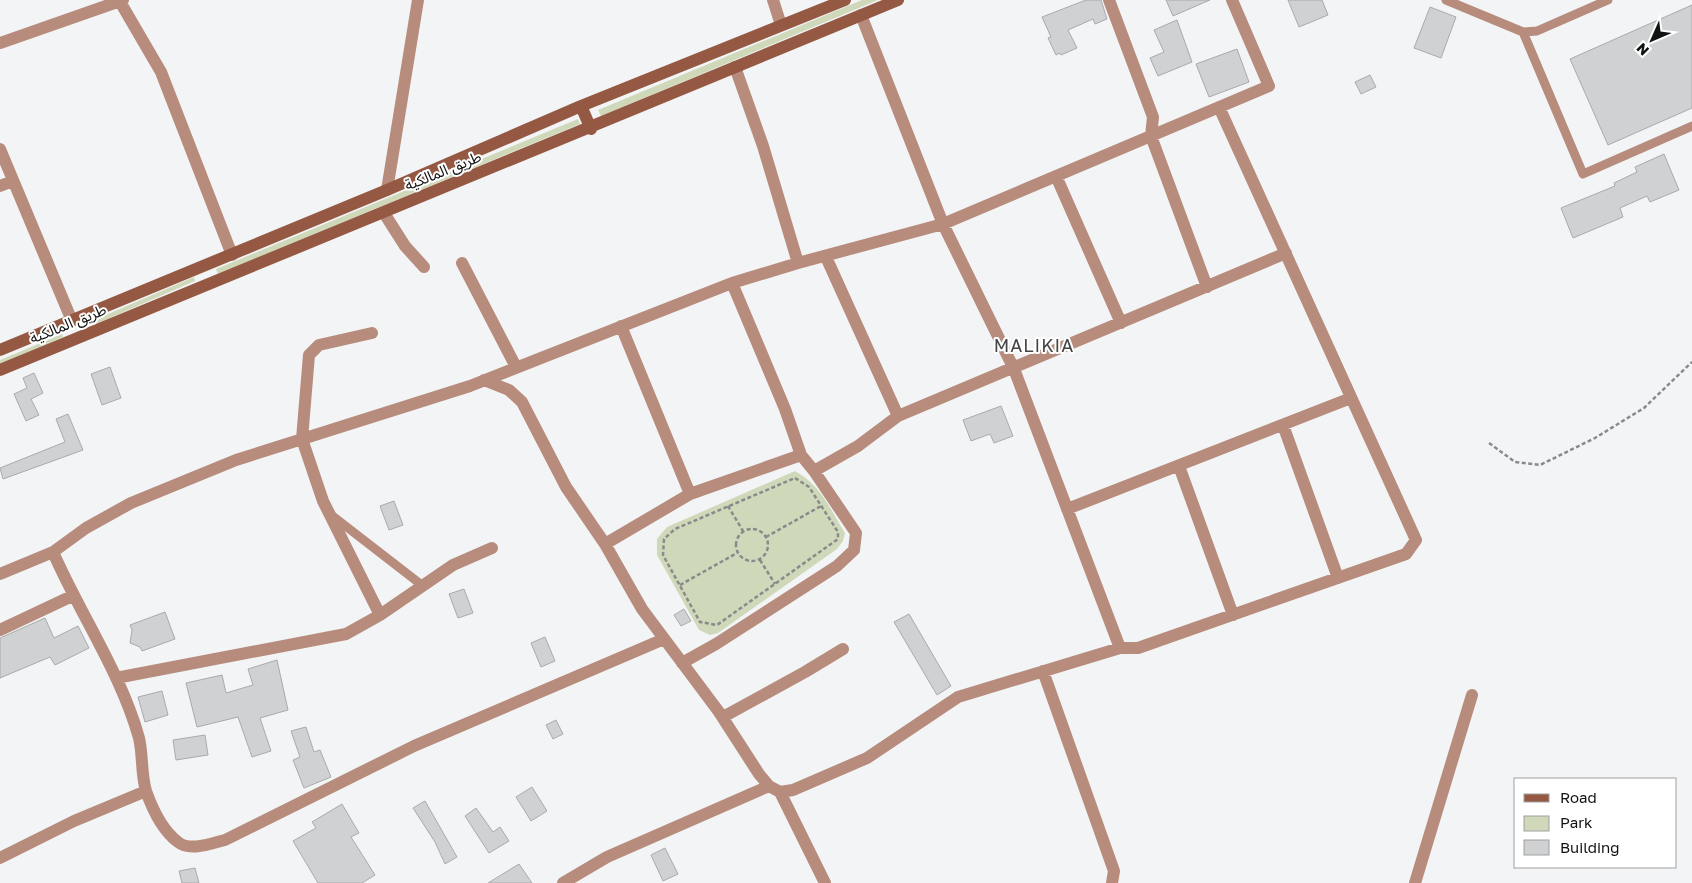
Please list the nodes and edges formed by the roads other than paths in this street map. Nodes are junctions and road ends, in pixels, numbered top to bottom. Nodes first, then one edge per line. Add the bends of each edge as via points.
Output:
1 (418, 0) edge
2 (773, 0) edge
3 (845, 0) edge
4 (898, 0) edge
5 (1109, 0) edge
6 (1232, 0) edge
7 (1446, 0) edge
8 (1608, 0) edge
9 (121, 1) edge
10 (861, 15) junction
11 (781, 25) junction
12 (1523, 32) junction
13 (0, 43) edge
14 (735, 67) junction
15 (582, 106) junction
16 (1219, 107) junction
17 (1692, 126) edge
18 (590, 128) junction
19 (1150, 136) junction
20 (0, 149) edge
21 (1056, 176) junction
22 (13, 181) junction
23 (0, 186) edge
24 (387, 190) junction
25 (384, 213) junction
26 (943, 224) junction
27 (1286, 253) junction
28 (232, 255) junction
29 (826, 257) junction
30 (462, 263) dead end
31 (798, 263) junction
32 (202, 267) junction
33 (424, 267) dead end
34 (732, 283) junction
35 (208, 285) junction
36 (1207, 287) junction
37 (72, 321) junction
38 (1121, 323) junction
39 (621, 326) junction
40 (372, 333) dead end
41 (78, 338) junction
42 (0, 350) edge
43 (516, 367) junction
44 (1014, 368) junction
45 (0, 370) edge
46 (484, 380) junction
47 (1351, 398) junction
48 (898, 416) junction
49 (1283, 425) junction
50 (302, 438) junction
51 (801, 455) junction
52 (1179, 466) junction
53 (814, 471) junction
54 (690, 494) junction
55 (1067, 510) junction
56 (328, 512) junction
57 (605, 544) junction
58 (492, 548) dead end
59 (53, 552) junction
60 (0, 574) edge
61 (1338, 578) junction
62 (423, 586) junction
63 (72, 596) junction
64 (380, 615) junction
65 (1233, 615) junction
66 (0, 630) edge
67 (664, 639) junction
68 (1120, 648) junction
69 (843, 649) dead end
70 (682, 663) junction
71 (1043, 671) junction
72 (116, 678) junction
73 (1472, 695) dead end
74 (723, 717) junction
75 (774, 789) junction
76 (146, 790) junction
77 (0, 858) edge
78 (563, 883) edge
79 (825, 883) edge
80 (1112, 883) edge
81 (1415, 883) edge

1 - 24 street
2 - 11 street
3 - 11 main road, طريق المالكية
4 - 10 main road, طريق المالكية
5 - 19 street via 1153,117
6 - 16 street via 1270,86
7 - 12 lane
8 - 12 lane via 1537,31
9 - 13 street
9 - 28 street via 161,72
10 - 14 main road, طريق المالكية
10 - 26 street
11 - 15 main road, طريق المالكية
12 - 17 lane via 1584,174
14 - 18 main road, طريق المالكية
14 - 31 street
15 - 18 main road
15 - 24 main road, طريق المالكية
16 - 19 street
16 - 27 street
18 - 25 main road, طريق المالكية
19 - 21 street
19 - 36 street
20 - 22 street
21 - 26 street
21 - 38 street
22 - 23 street
22 - 37 street
24 - 28 main road, طريق المالكية
25 - 33 street via 405,246
25 - 35 main road, طريق المالكية
26 - 29 street
26 - 44 street
27 - 36 street
27 - 47 street
28 - 32 main road, طريق المالكية
29 - 31 street
29 - 48 street
30 - 43 street
31 - 34 street
32 - 35 main road
32 - 37 main road, طريق المالكية
34 - 39 street
34 - 51 street
35 - 41 main road, طريق المالكية
36 - 38 street
37 - 41 main road
37 - 42 main road, طريق المالكية
38 - 44 street
39 - 43 street
39 - 54 street
40 - 50 street via 319,345 309,355
41 - 45 main road, طريق المالكية
43 - 46 street
44 - 48 street
44 - 55 street
46 - 50 street
46 - 57 street via 509,390 522,402 566,487
47 - 49 street
47 - 61 street via 1416,540 1406,554
48 - 53 street via 858,446
49 - 52 street
49 - 61 street
50 - 56 street
50 - 59 street via 236,460 131,503 86,528
51 - 53 street
51 - 54 street
52 - 55 street
52 - 65 street
53 - 70 street via 856,533 854,550 838,566
54 - 57 street
55 - 68 street
56 - 62 lane
56 - 64 street
57 - 67 street via 642,609
58 - 62 street via 453,565
59 - 60 street
59 - 63 street
61 - 65 street
62 - 64 street
63 - 66 street
63 - 72 street
64 - 72 street via 346,634
65 - 68 street via 1138,648
67 - 70 street
67 - 76 street via 414,746 225,840 199,847 179,844 166,831
68 - 71 street
69 - 74 street
70 - 74 street
71 - 75 street via 958,697 867,758 793,790
71 - 80 street via 1114,871
72 - 76 street via 139,739
73 - 81 street
74 - 75 street via 758,774
75 - 78 street via 608,857
75 - 79 street
76 - 77 street

